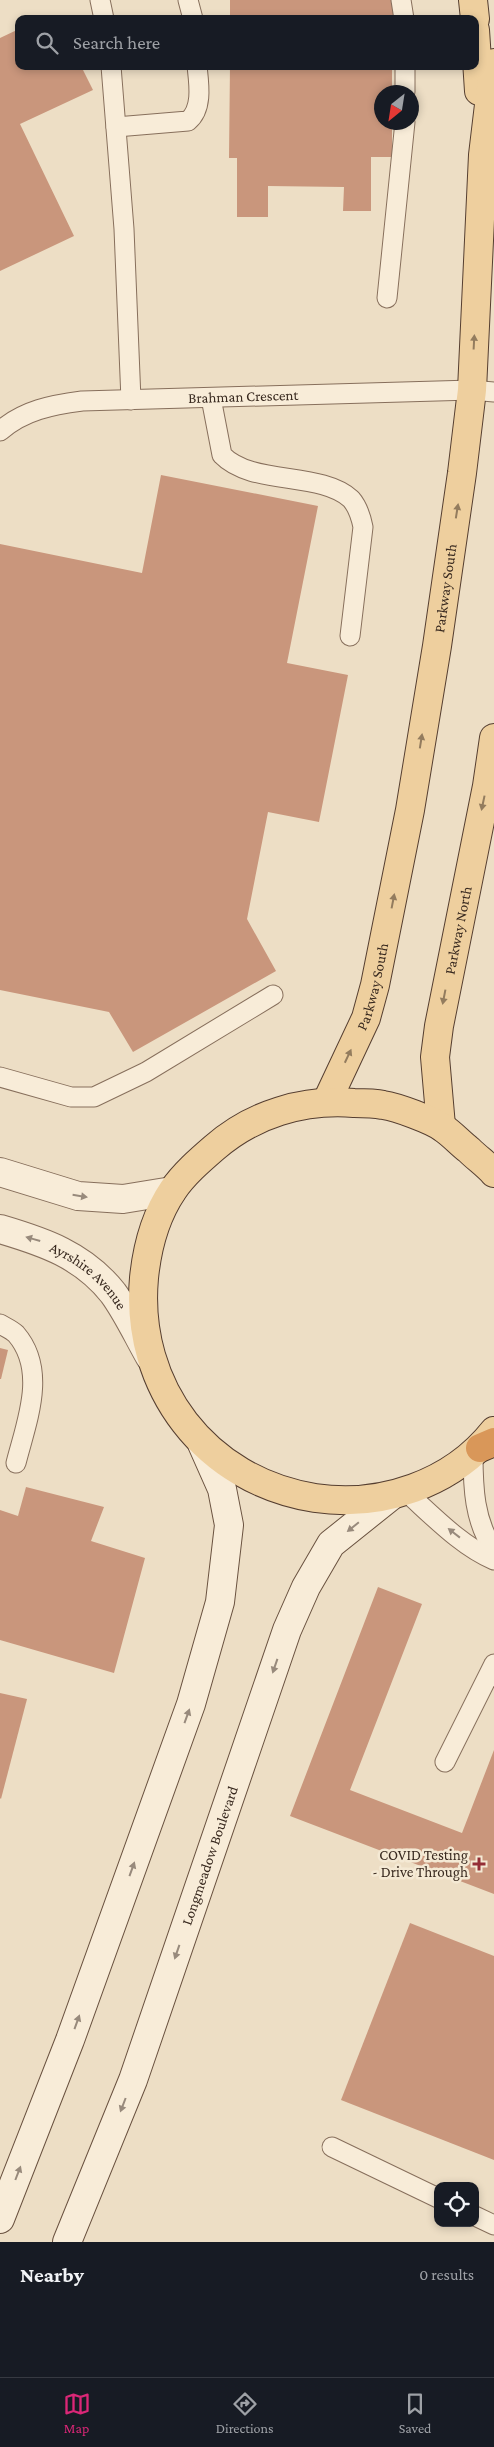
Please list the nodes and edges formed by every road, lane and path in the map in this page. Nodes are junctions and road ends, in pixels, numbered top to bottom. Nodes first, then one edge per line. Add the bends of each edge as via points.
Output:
1 (100, 0) edge
2 (188, 0) edge
3 (401, 0) edge
4 (473, 0) edge
5 (103, 15) edge
6 (192, 15) edge
7 (403, 15) edge
8 (474, 15) edge
9 (494, 63) edge
10 (111, 70) edge
11 (197, 70) edge
12 (405, 70) edge
13 (478, 70) edge
14 (405, 85) edge
15 (116, 127) junction
16 (404, 130) edge
17 (483, 155) junction
18 (387, 298) dead end
19 (483, 391) edge
20 (211, 398) junction
21 (131, 400) junction
22 (0, 431) edge
23 (350, 636) dead end
24 (494, 738) edge
25 (272, 995) dead end
26 (0, 1077) edge
27 (328, 1101) junction
28 (441, 1126) junction
29 (0, 1172) edge
30 (493, 1172) edge
31 (172, 1191) junction
32 (0, 1229) edge
33 (0, 1324) edge
34 (150, 1357) junction
35 (202, 1444) junction
36 (485, 1444) edge
37 (16, 1464) dead end
38 (398, 1493) junction
39 (494, 1550) edge
40 (494, 1560) edge
41 (494, 1664) edge
42 (445, 1762) dead end
43 (332, 2147) dead end
44 (434, 2196) edge
45 (0, 2218) edge
46 (479, 2218) edge
47 (494, 2225) edge
48 (67, 2242) edge

1 - 5 lane
2 - 6 lane
3 - 7 lane
4 - 8 main road
9 - 17 main road, Parkway South
10 - 15 lane
11 - 15 lane via 198,104 196,115 188,121
12 - 14 lane
13 - 17 main road
15 - 21 lane
16 - 18 lane
19 -> 17 main road, Parkway South
19 - 20 lane, Brahman Crescent
27 -> 19 main road, Parkway South via 366,1018 388,929 437,646 462,473
20 - 21 lane, Brahman Crescent
20 - 23 lane via 222,455 227,461 253,472 317,485 352,500 363,527
21 - 22 lane, Brahman Crescent via 54,405 33,410
24 -> 28 main road, Parkway North via 438,1026 435,1057
25 - 26 lane via 146,1072 94,1096 71,1097
27 - 28 main road via 386,1105
27 - 31 main road via 277,1111 232,1133 193,1166
28 - 30 main road
29 -> 31 main road via 78,1196 123,1199
31 - 34 main road via 146,1256 142,1306
34 -> 32 main road, Ayrshire Avenue via 113,1293 86,1265 45,1242
33 - 37 lane via 16,1333 30,1358 34,1388
34 - 35 main road via 170,1404
35 - 38 main road via 243,1474 290,1494 340,1502
45 -> 35 main road via 70,2040 188,1713 220,1602 229,1525 222,1489
36 - 38 main road via 439,1478
36 - 39 lane via 473,1496 483,1530
40 -> 38 lane
38 -> 48 main road, Longmeadow Boulevard via 331,1544 306,1587 287,1630 133,2080
41 - 42 lane
43 - 44 lane
46 - 47 lane

